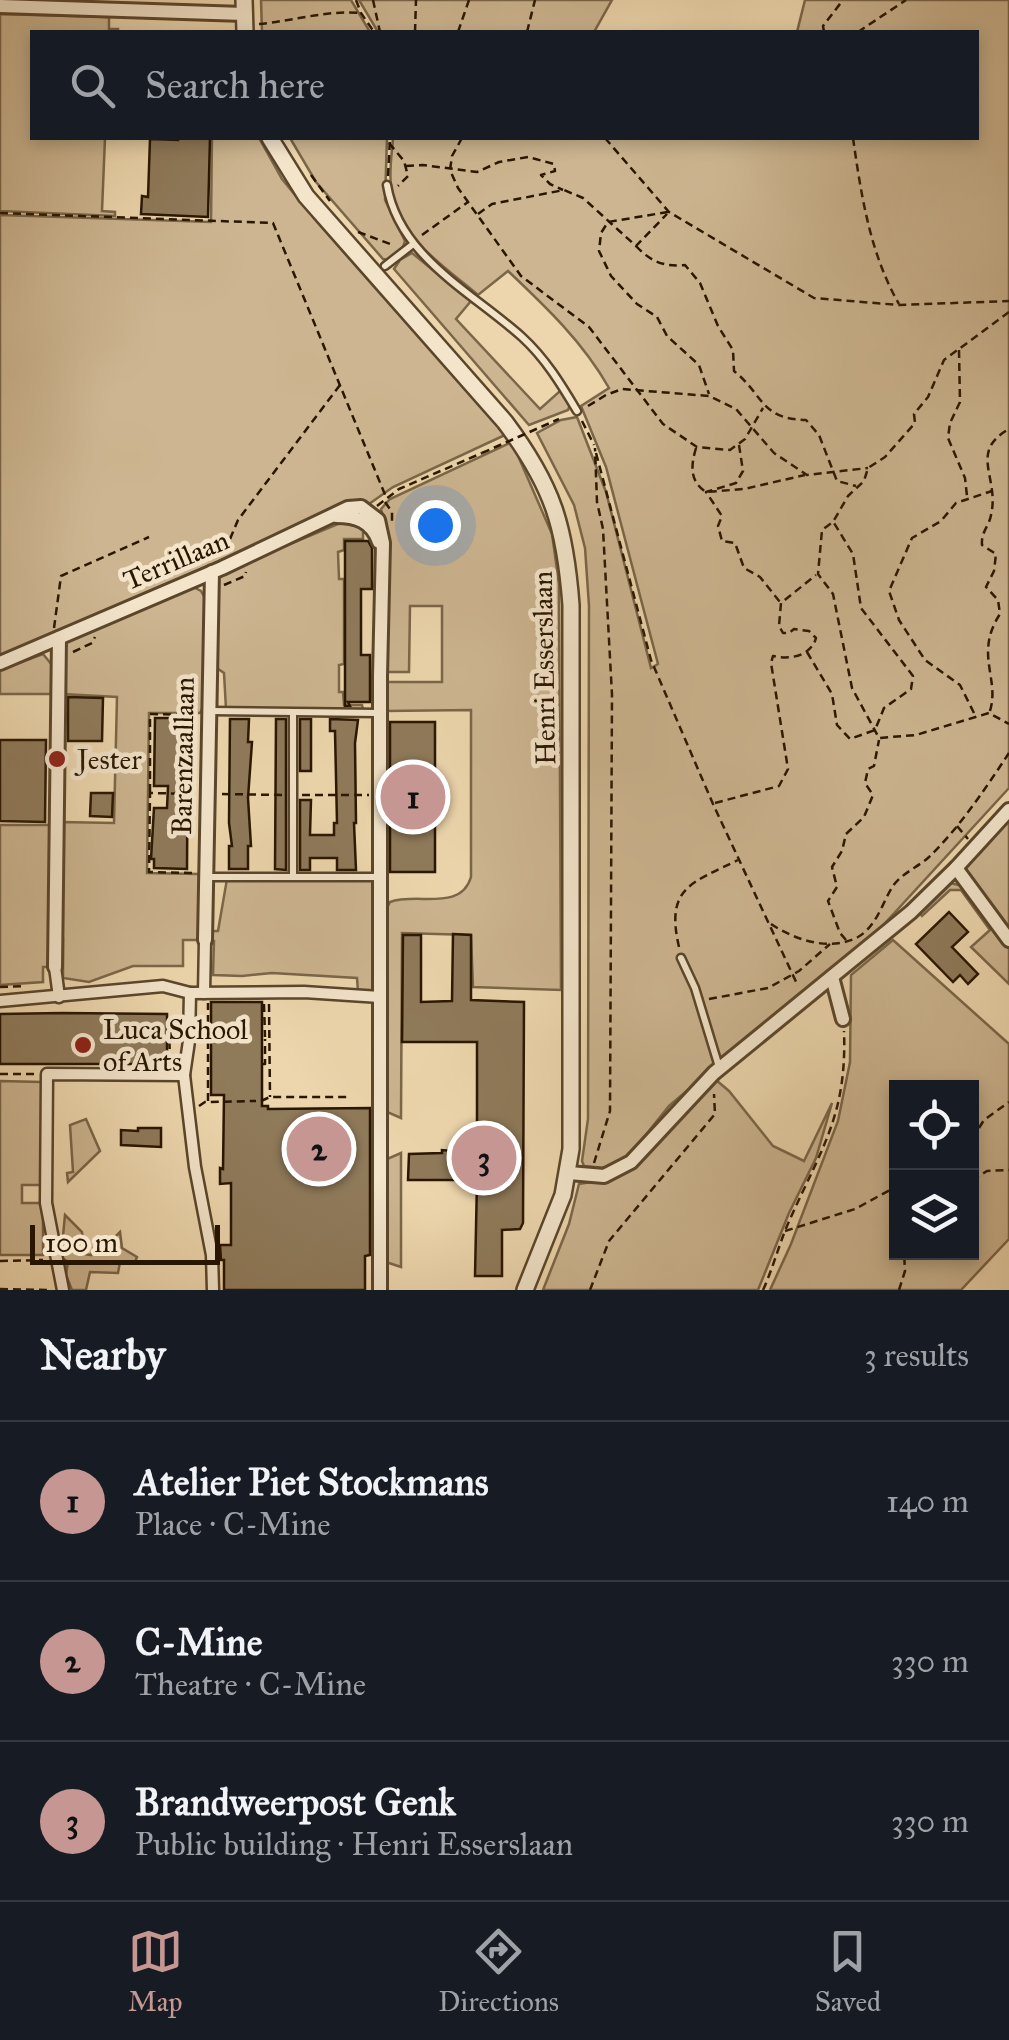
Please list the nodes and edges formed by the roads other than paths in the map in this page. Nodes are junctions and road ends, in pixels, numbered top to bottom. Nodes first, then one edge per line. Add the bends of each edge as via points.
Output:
1 (0, 6) edge
2 (247, 18) edge
3 (271, 140) edge
4 (388, 190) road end
5 (409, 247) junction
6 (385, 266) dead end
7 (577, 410) road end
8 (336, 516) junction
9 (381, 549) junction
10 (210, 570) junction
11 (52, 641) junction
12 (0, 664) edge
13 (205, 713) junction
14 (380, 713) junction
15 (293, 714) junction
16 (1009, 810) edge
17 (956, 868) junction
18 (203, 875) junction
19 (294, 876) junction
20 (380, 876) junction
21 (205, 940) joint
22 (1009, 940) edge
23 (681, 958) road end
24 (55, 968) joint
25 (832, 977) junction
26 (190, 993) junction
27 (206, 993) junction
28 (59, 997) junction
29 (380, 997) junction
30 (0, 1001) edge
31 (843, 1020) road end
32 (716, 1073) junction
33 (184, 1075) junction
34 (569, 1174) junction
35 (63, 1290) edge
36 (213, 1290) edge
37 (380, 1290) edge
38 (525, 1290) edge

1 - 2 street
3 - 34 street, Henri Esserslaan via 306,196 530,456 566,546
4 - 5 lane
5 - 6 lane
5 - 7 lane via 524,339
8 - 9 street via 364,522
8 - 9 street, Terrillaan via 348,508 372,511 382,528
8 - 10 street, Terrillaan
9 - 14 street
10 - 11 street, Terrillaan
10 - 13 street, Barenzaallaan
11 - 12 street, Terrillaan
11 - 24 street via 58,665
13 - 15 lane
13 - 18 street, Barenzaallaan
14 - 15 lane
14 - 20 street
15 - 19 lane
16 - 17 street
17 - 22 street
17 - 25 street
18 - 19 lane
18 - 21 street, Barenzaallaan
19 - 20 lane
20 - 29 street
21 - 27 street
23 - 32 lane
24 - 28 street
25 - 31 street
25 - 32 street
26 - 27 street
26 - 28 street via 163,986
26 - 33 street
27 - 29 street
28 - 30 street
29 - 37 street
32 - 34 street via 631,1162 604,1176
33 - 35 street via 47,1074 46,1203
33 - 36 street
34 - 38 street, Henri Esserslaan

